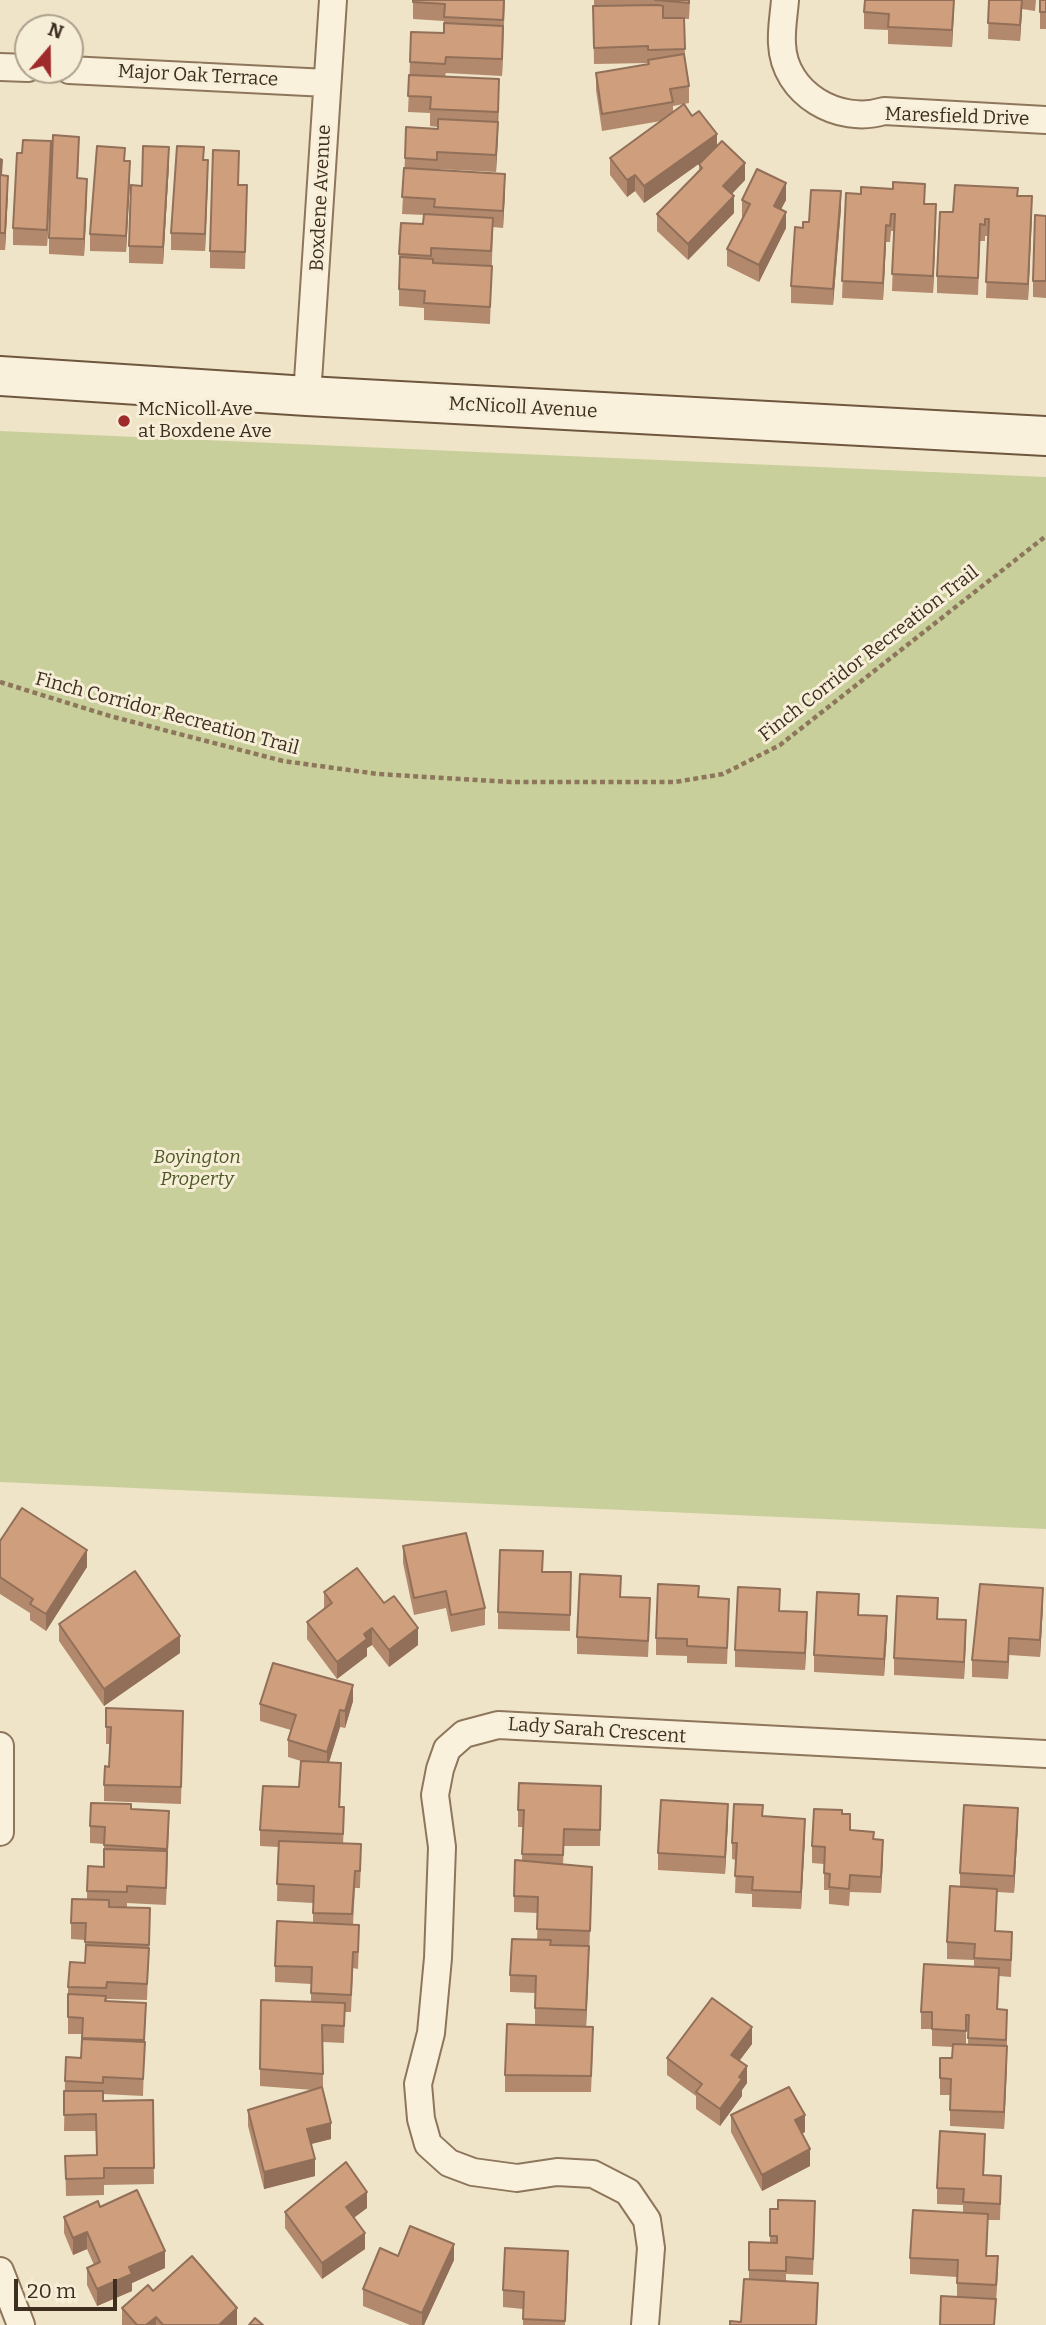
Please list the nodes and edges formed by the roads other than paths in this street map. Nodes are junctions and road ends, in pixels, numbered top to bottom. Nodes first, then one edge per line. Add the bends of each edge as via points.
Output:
1 (333, 0) edge
2 (785, 0) edge
3 (84, 71) edge
4 (327, 83) junction
5 (1046, 120) edge
6 (0, 376) edge
7 (307, 397) junction
8 (1046, 436) edge
9 (0, 1746) edge
10 (1046, 1754) edge
11 (0, 1832) edge
12 (0, 2271) edge
13 (21, 2325) edge
14 (645, 2325) edge

1 - 4 street, Boxdene Avenue
2 - 5 street, Maresfield Drive via 782,46 791,75 816,102 850,116 884,111
3 - 4 street, Major Oak Terrace
4 - 7 street, Boxdene Avenue
6 - 7 main road, McNicoll Avenue
7 - 8 main road, McNicoll Avenue
9 - 11 street
10 - 14 street, Lady Sarah Crescent via 498,1725 464,1734 447,1749 435,1794 442,1847 438,1958 431,2033 418,2084 428,2144 449,2163 473,2172 517,2178 556,2172 593,2174 628,2192 647,2220 651,2248
12 - 13 street

